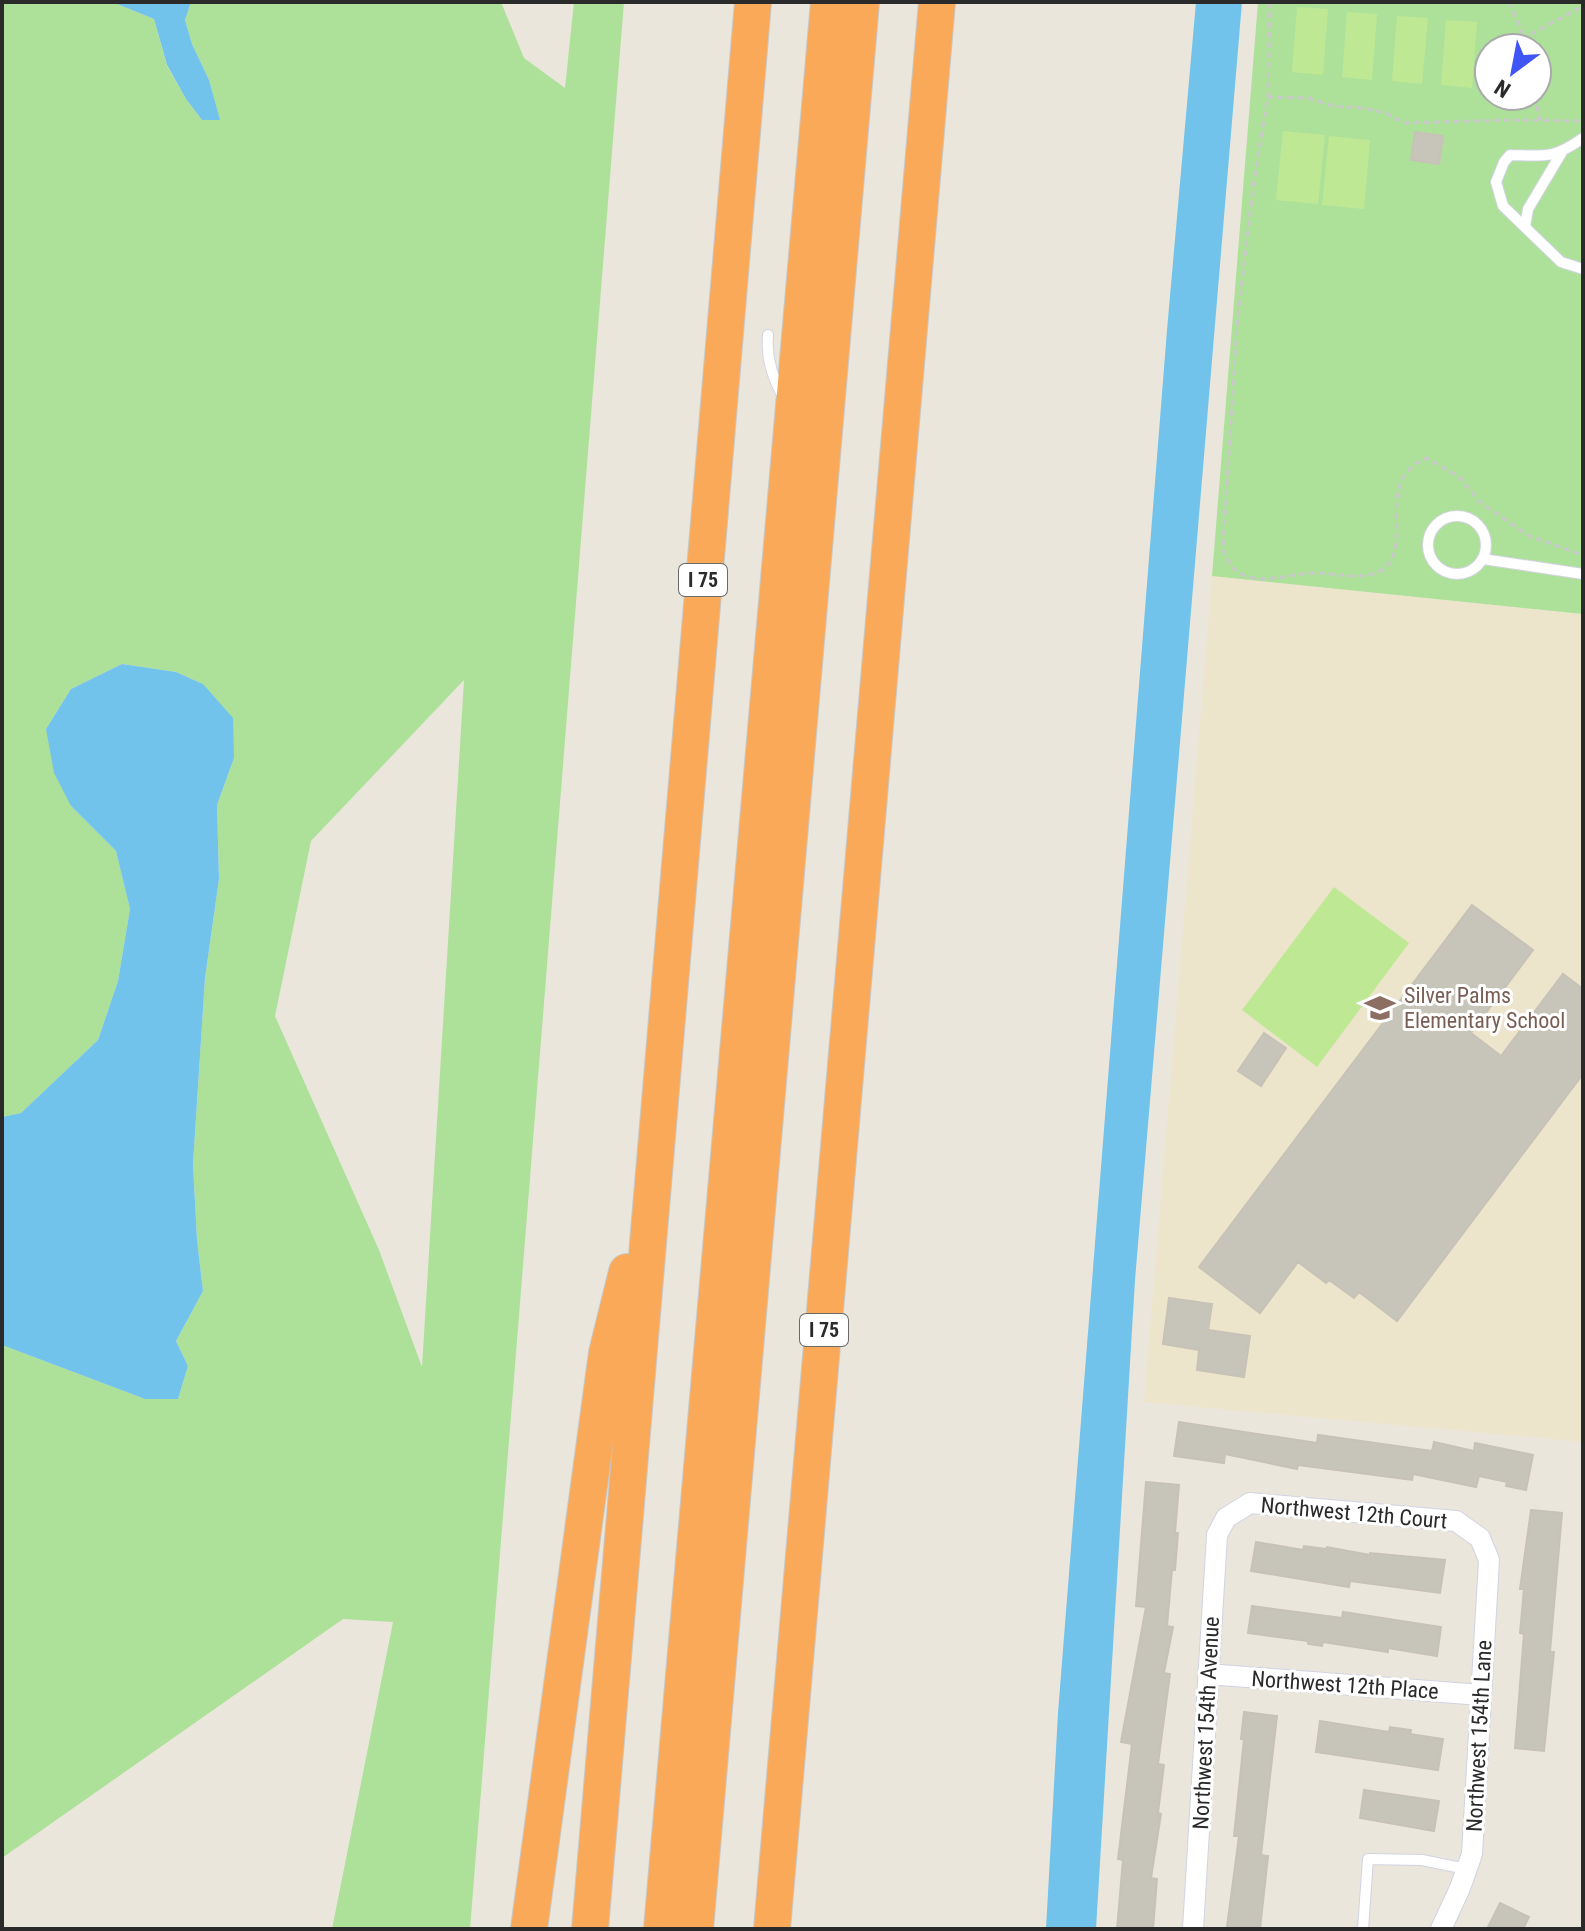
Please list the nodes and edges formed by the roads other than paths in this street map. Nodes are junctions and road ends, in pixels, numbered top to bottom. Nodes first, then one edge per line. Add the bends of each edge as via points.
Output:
1 (753, 2) edge
2 (829, 2) edge
3 (861, 2) edge
4 (937, 2) edge
5 (1583, 138) edge
6 (1562, 152) junction
7 (1525, 227) junction
8 (1583, 269) edge
9 (768, 335) dead end
10 (794, 413) junction
11 (1483, 559) junction
12 (1583, 574) edge
13 (654, 1158) junction
14 (733, 1492) junction
15 (1226, 1518) joint
16 (1480, 1538) joint
17 (1208, 1674) junction
18 (1481, 1695) junction
19 (786, 1767) junction
20 (1466, 1869) junction
21 (529, 1929) edge
22 (590, 1929) edge
23 (662, 1929) edge
24 (695, 1929) edge
25 (717, 1929) edge
26 (772, 1929) edge
27 (782, 1929) edge
28 (1193, 1929) edge
29 (1363, 1929) edge
30 (1441, 1929) edge

1 - 13 highway, I 75
2 - 10 highway
3 - 14 highway
4 - 19 highway, I 75
5 - 6 lane
6 - 7 lane via 1528,209
6 - 7 lane via 1510,155 1504,162 1496,182 1498,193 1503,206
7 - 8 lane via 1561,262
9 - 10 lane via 767,354 777,386
10 - 23 highway
11 - 11 lane via 1485,537 1471,519 1448,516 1431,530 1428,553 1442,570 1465,573
11 - 12 lane
13 - 21 highway via 607,1353
13 - 22 highway, I 75
14 - 24 highway
14 - 25 highway via 745,1534
15 - 16 street, Northwest 12th Court via 1250,1503 1456,1521
15 - 17 street, Northwest 154th Avenue via 1217,1535
16 - 18 street, Northwest 154th Lane via 1489,1560
17 - 18 street, Northwest 12th Place
17 - 28 street, Northwest 154th Avenue
18 - 20 street, Northwest 154th Lane via 1472,1854
19 - 26 highway, I 75
19 - 27 highway
20 - 29 lane via 1422,1860 1368,1859
20 - 30 street, Northwest 154th Lane

